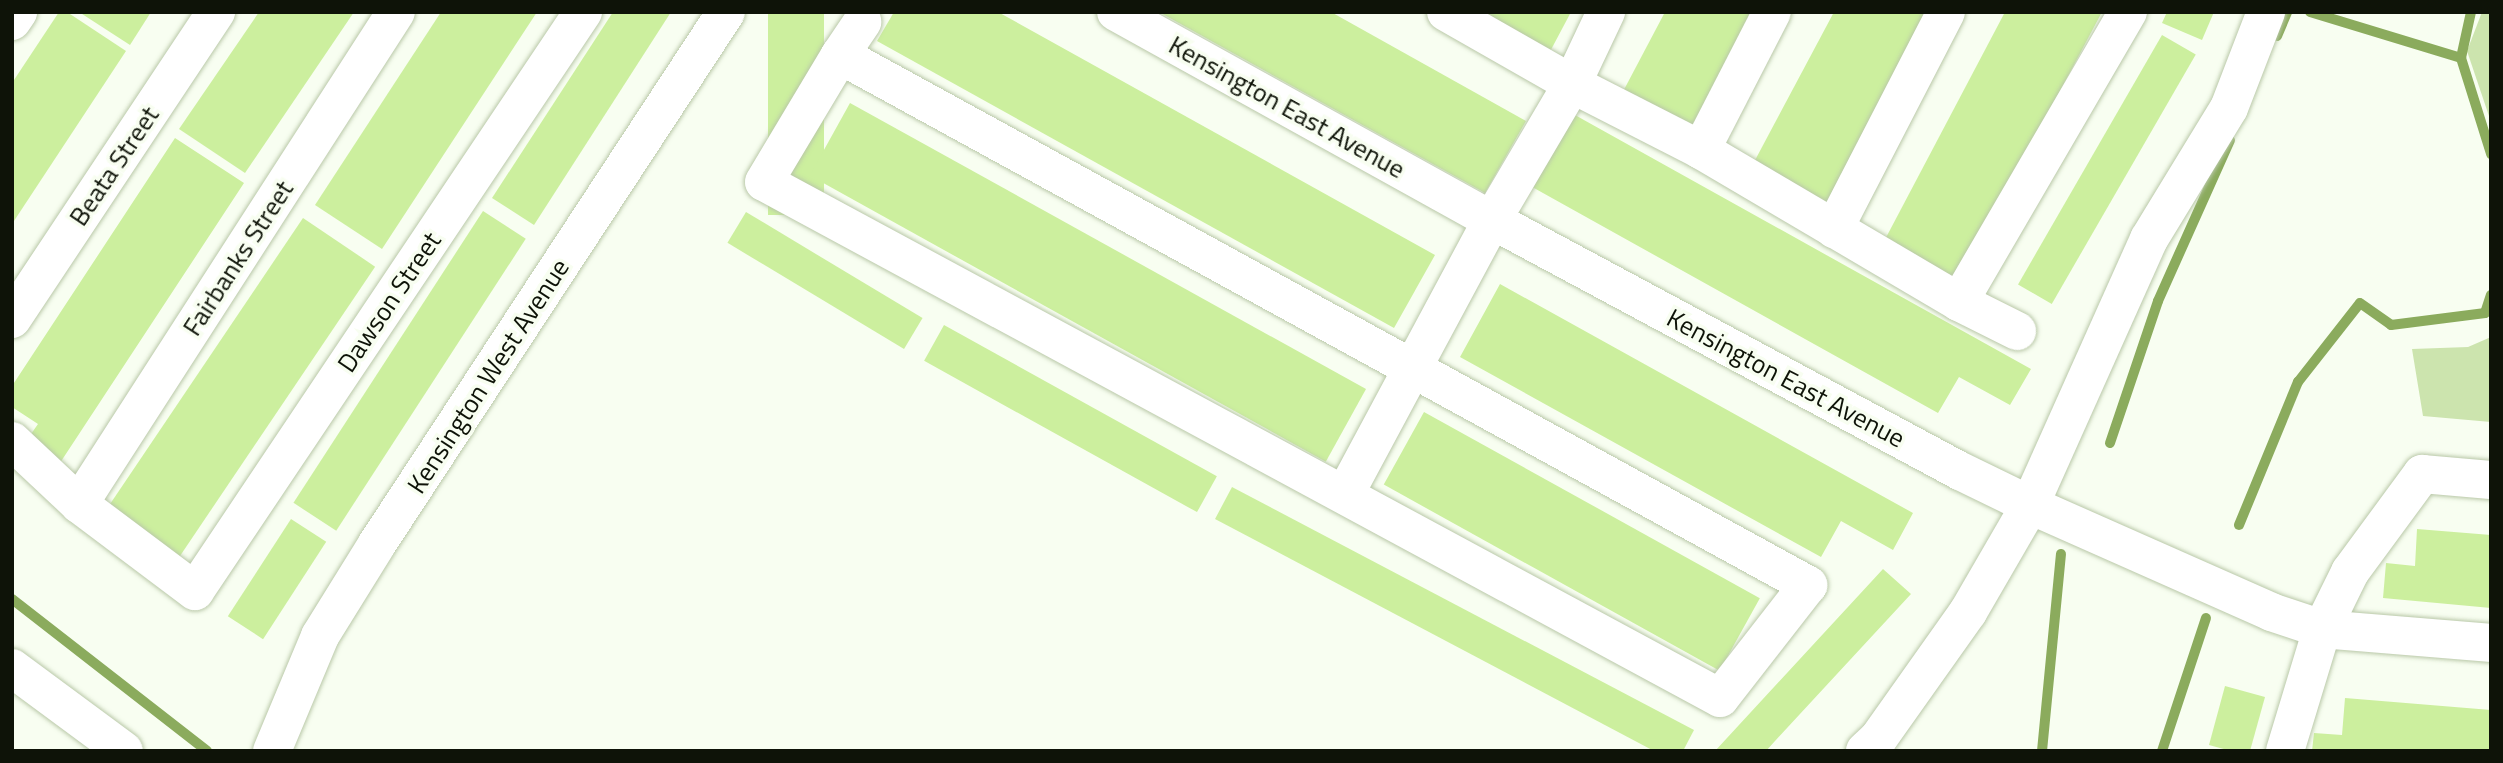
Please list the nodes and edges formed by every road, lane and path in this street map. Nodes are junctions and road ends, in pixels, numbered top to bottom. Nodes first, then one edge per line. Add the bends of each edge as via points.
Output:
1 (18, 12) edge
2 (216, 12) edge
3 (397, 12) edge
4 (583, 12) edge
5 (726, 12) edge
6 (1116, 12) edge
7 (1446, 12) edge
8 (1606, 12) edge
9 (1772, 12) edge
10 (1946, 12) edge
11 (2129, 12) edge
12 (2266, 12) edge
13 (12, 21) edge
14 (862, 22) dead end
15 (841, 55) junction
16 (1572, 84) junction
17 (1700, 150) junction
18 (1492, 220) junction
19 (1834, 229) junction
20 (1959, 302) junction
21 (12, 319) edge
22 (2017, 331) dead end
23 (1411, 369) junction
24 (12, 441) edge
25 (2491, 480) edge
26 (1345, 494) junction
27 (79, 504) junction
28 (2031, 505) junction
29 (2322, 629) junction
30 (2491, 643) edge
31 (12, 668) edge
32 (124, 751) edge
33 (272, 751) edge
34 (1865, 751) edge
35 (2286, 751) edge

1 - 13 street
2 - 21 street, Beata Street
3 - 27 street, Fairbanks Street
4 - 27 street, Dawson Street via 195,591
5 - 33 street, Kensington West Avenue via 334,613
6 - 18 street, Kensington East Avenue
7 - 16 street
8 - 16 street
9 - 17 street
10 - 19 street
11 - 20 street
12 - 28 street via 2230,108 2149,239
14 - 15 street
15 - 23 street
15 - 26 street via 764,182
16 - 17 street
16 - 18 street
17 - 19 street
18 - 23 street
18 - 28 street, Kensington East Avenue
19 - 20 street
20 - 22 street
23 - 26 street
23 - 26 street via 1808,585 1720,698
24 - 27 street
25 - 29 street via 2422,474 2350,572
28 - 29 street, Kensington East Avenue via 2271,612
28 - 34 street via 1968,612
29 - 30 street, Kensington East Avenue
29 - 35 street
31 - 32 street

